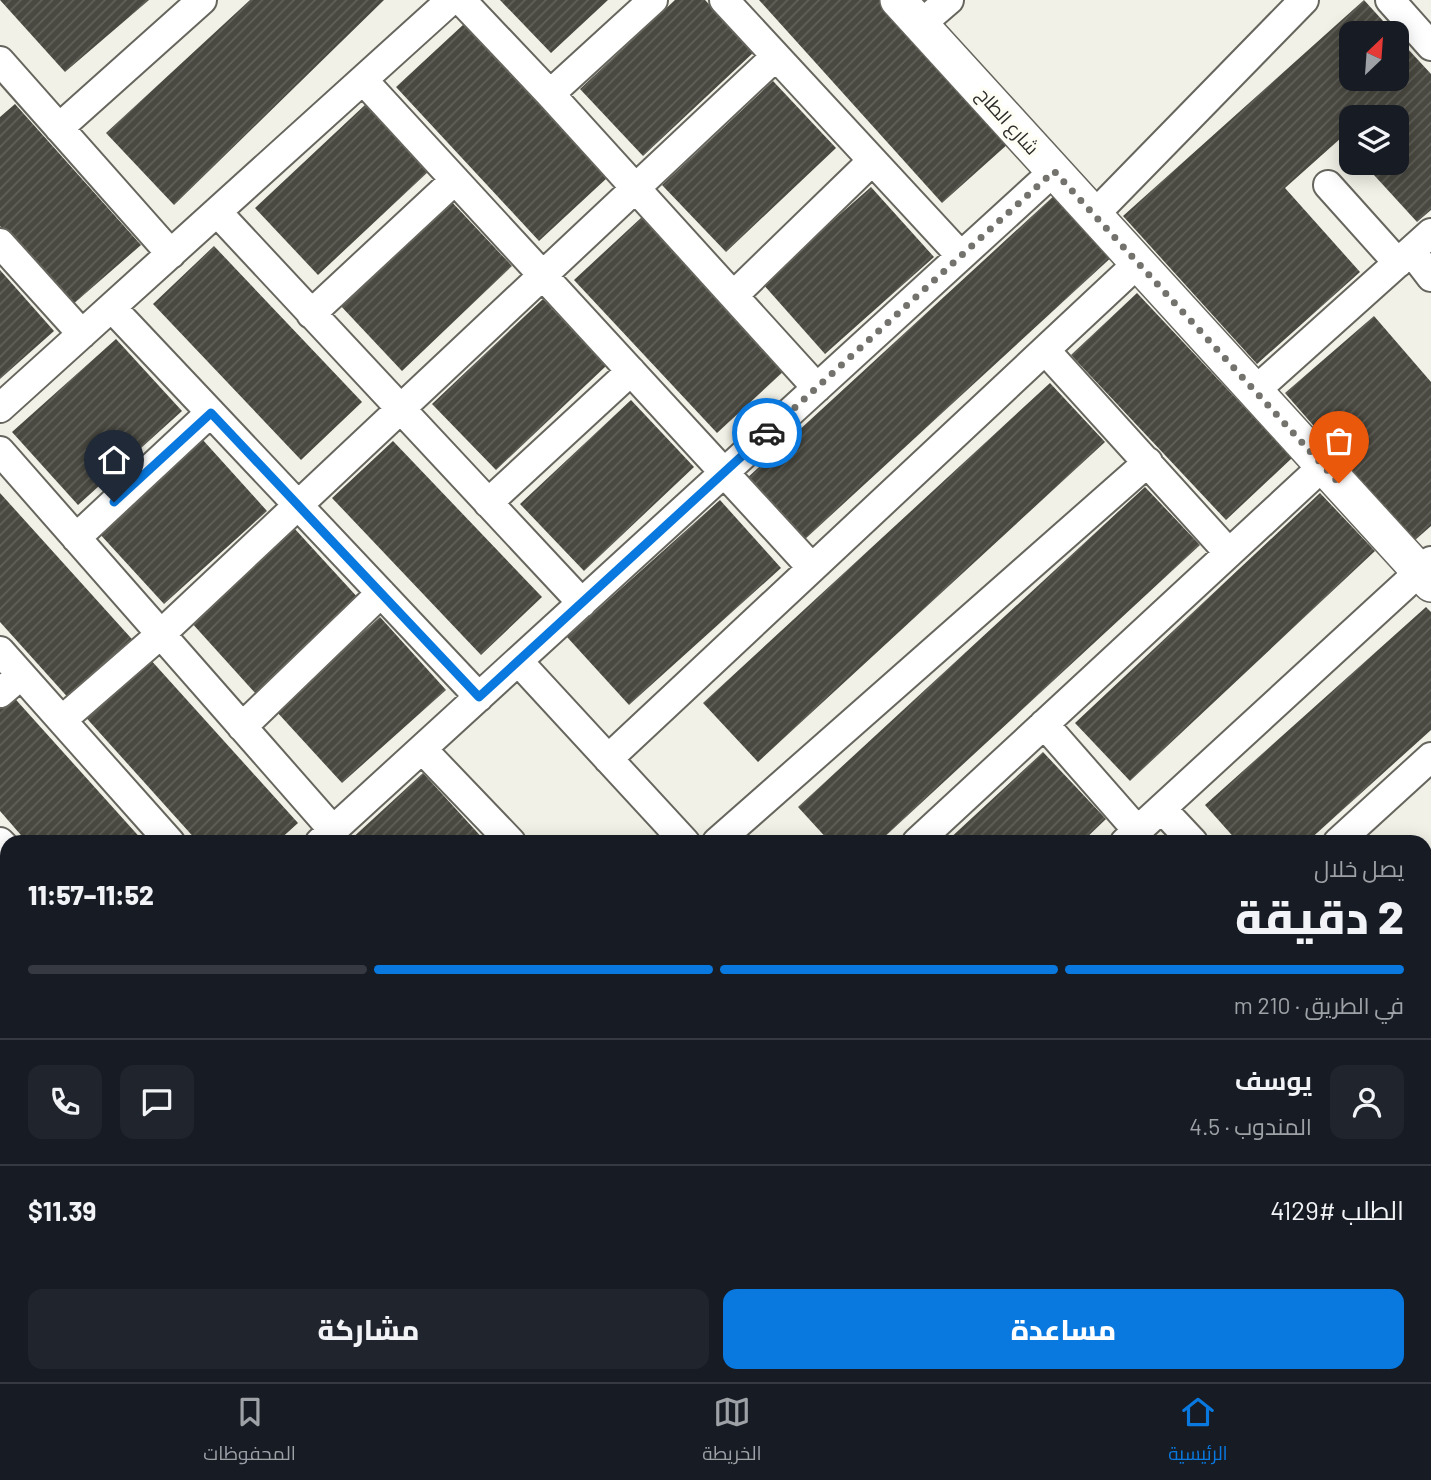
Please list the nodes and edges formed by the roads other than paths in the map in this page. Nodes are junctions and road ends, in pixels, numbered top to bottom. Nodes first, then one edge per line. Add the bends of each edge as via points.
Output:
1 (202, 0) edge
2 (451, 0) edge
3 (461, 0) edge
4 (653, 0) edge
5 (724, 0) edge
6 (949, 0) edge
7 (1304, 0) edge
8 (1390, 0) edge
9 (909, 12) edge
10 (1431, 46) edge
11 (775, 57) junction
12 (0, 61) edge
13 (363, 80) junction
14 (550, 94) junction
15 (60, 128) junction
16 (872, 160) junction
17 (1054, 171) junction
18 (455, 180) junction
19 (1328, 185) dead end
20 (636, 188) junction
21 (217, 212) junction
22 (1094, 215) junction
23 (0, 243) edge
24 (1413, 249) edge
25 (171, 254) junction
26 (961, 256) junction
27 (1138, 263) junction
28 (543, 276) junction
29 (1431, 277) edge
30 (734, 295) junction
31 (111, 308) junction
32 (312, 314) junction
33 (82, 334) junction
34 (1045, 350) junction
35 (631, 371) junction
36 (817, 388) junction
37 (1255, 391) junction
38 (0, 408) edge
39 (400, 409) junction
40 (211, 413) junction
41 (0, 451) edge
42 (1148, 463) junction
43 (1323, 466) junction
44 (724, 473) junction
45 (488, 503) junction
46 (298, 505) junction
47 (76, 538) junction
48 (1229, 553) junction
49 (812, 568) junction
50 (1427, 572) edge
51 (381, 593) junction
52 (582, 603) junction
53 (161, 634) junction
54 (0, 651) edge
55 (518, 661) junction
56 (21, 675) junction
57 (0, 693) edge
58 (479, 697) junction
59 (61, 720) junction
60 (1044, 724) junction
61 (242, 727) junction
62 (422, 749) junction
63 (1431, 757) edge
64 (608, 759) junction
65 (1162, 809) junction
66 (164, 835) edge
67 (325, 835) edge
68 (327, 835) edge
69 (504, 835) edge
70 (679, 835) edge
71 (725, 835) edge
72 (925, 835) edge
73 (1130, 835) edge
74 (1132, 835) edge
75 (1186, 835) edge
76 (1346, 835) edge

1 - 15 street
2 - 13 street
3 - 14 street
4 - 14 street
5 - 11 street
6 - 9 street
7 - 22 street
8 - 10 street
9 - 17 street, شارع الطاح
11 - 16 street
11 - 20 street
12 - 15 street
13 - 18 street
13 - 21 street
14 - 20 street
15 - 25 street
16 - 26 street
16 - 30 street
17 - 22 street, شارع الطاح
17 - 26 street
18 - 28 street
18 - 32 street
19 - 24 street
20 - 28 street
20 - 30 street
21 - 25 street
21 - 32 street
22 - 27 street, شارع الطاح
23 - 33 street
24 - 29 street
24 - 37 street
25 - 31 street
26 - 36 street
27 - 34 street
27 - 37 street, شارع الطاح
28 - 35 street
28 - 39 street
30 - 36 street
31 - 33 street
31 - 40 street
32 - 39 street
33 - 38 street
34 - 42 street
34 - 49 street
35 - 44 street
35 - 45 street
36 - 44 street
37 - 43 street, شارع الطاح
39 - 45 street
39 - 46 street
40 - 46 street
40 - 47 street
41 - 47 street
42 - 48 street
42 - 71 street
43 - 48 street
43 - 50 street, شارع الطاح
44 - 49 street
44 - 52 street
45 - 52 street
46 - 51 street
46 - 53 street
47 - 53 street
48 - 60 street
49 - 64 street
50 - 65 street
51 - 58 street
51 - 61 street
52 - 55 street
53 - 59 street
53 - 61 street
54 - 56 street
55 - 58 street
55 - 64 street
56 - 57 street
56 - 59 street
58 - 62 street
59 - 66 street
60 - 72 street
60 - 73 street
61 - 67 street
62 - 68 street
62 - 69 street
63 - 76 street
64 - 70 street
65 - 74 street
65 - 75 street

